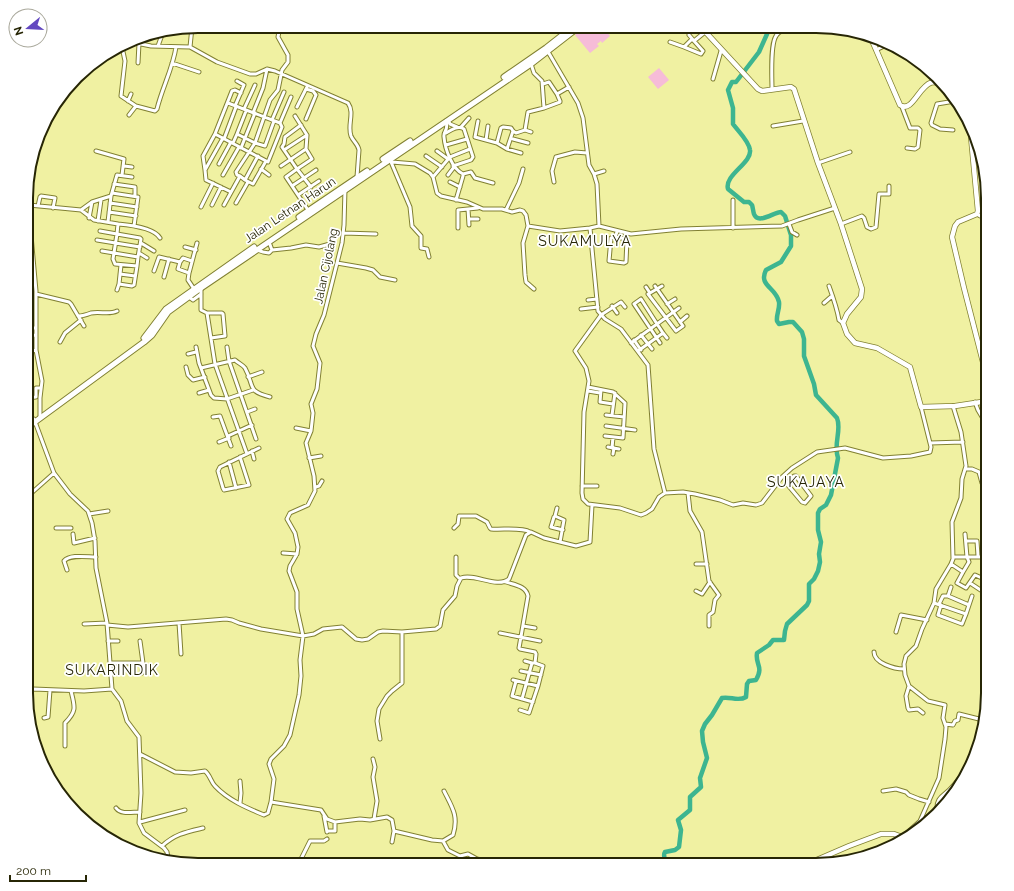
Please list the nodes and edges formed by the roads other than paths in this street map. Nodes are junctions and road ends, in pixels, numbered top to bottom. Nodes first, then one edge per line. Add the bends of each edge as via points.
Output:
1 (191, 33) edge
2 (279, 33) edge
3 (566, 33) edge
4 (570, 33) edge
5 (704, 33) edge
6 (706, 33) edge
7 (778, 33) edge
8 (689, 35) dead end
9 (161, 37) edge
10 (693, 40) junction
11 (670, 42) dead end
12 (142, 43) edge
13 (139, 44) edge
14 (873, 44) edge
15 (158, 46) junction
16 (176, 47) junction
17 (190, 47) junction
18 (684, 47) junction
19 (699, 47) junction
20 (882, 47) edge
21 (547, 50) junction
22 (876, 50) junction
23 (123, 51) edge
24 (721, 51) junction
25 (695, 52) junction
26 (138, 63) dead end
27 (172, 63) junction
28 (531, 64) junction
29 (267, 70) junction
30 (199, 72) dead end
31 (280, 73) junction
32 (713, 79) dead end
33 (237, 82) dead end
34 (934, 82) edge
35 (543, 84) junction
36 (255, 85) dead end
37 (279, 87) junction
38 (307, 87) junction
39 (569, 87) junction
40 (772, 89) junction
41 (241, 93) junction
42 (131, 94) dead end
43 (557, 94) junction
44 (544, 96) junction
45 (478, 97) junction
46 (230, 98) junction
47 (291, 98) dead end
48 (128, 101) junction
49 (237, 101) junction
50 (950, 102) edge
51 (228, 103) junction
52 (550, 105) junction
53 (136, 106) junction
54 (235, 106) junction
55 (297, 107) dead end
56 (902, 107) junction
57 (544, 108) junction
58 (245, 110) junction
59 (254, 113) junction
60 (129, 115) dead end
61 (295, 116) dead end
62 (264, 117) junction
63 (306, 118) dead end
64 (469, 118) dead end
65 (447, 120) junction
66 (273, 121) junction
67 (478, 121) dead end
68 (803, 121) junction
69 (280, 123) junction
70 (300, 124) junction
71 (488, 126) dead end
72 (772, 126) dead end
73 (457, 127) junction
74 (461, 127) junction
75 (526, 130) junction
76 (953, 130) dead end
77 (514, 132) junction
78 (532, 132) dead end
79 (215, 134) junction
80 (237, 134) junction
81 (307, 134) junction
82 (444, 134) junction
83 (223, 138) junction
84 (245, 138) junction
85 (512, 138) junction
86 (467, 139) junction
87 (486, 140) junction
88 (232, 143) junction
89 (255, 143) junction
90 (497, 143) junction
91 (528, 143) dead end
92 (446, 145) junction
93 (972, 145) edge
94 (240, 147) junction
95 (507, 148) junction
96 (907, 148) dead end
97 (306, 149) junction
98 (470, 149) junction
99 (284, 150) junction
100 (96, 151) dead end
101 (249, 151) junction
102 (437, 151) dead end
103 (850, 152) dead end
104 (521, 153) dead end
105 (587, 153) junction
106 (258, 156) junction
107 (426, 156) dead end
108 (448, 157) junction
109 (291, 160) junction
110 (266, 161) junction
111 (390, 161) junction
112 (818, 163) junction
113 (219, 164) dead end
114 (124, 166) junction
115 (281, 166) dead end
116 (132, 167) dead end
117 (454, 167) junction
118 (442, 168) junction
119 (261, 169) junction
120 (298, 169) junction
121 (523, 169) dead end
122 (205, 170) junction
123 (316, 170) dead end
124 (369, 171) junction
125 (604, 171) dead end
126 (462, 174) junction
127 (594, 174) junction
128 (122, 175) junction
129 (223, 175) dead end
130 (269, 175) dead end
131 (448, 175) dead end
132 (240, 176) junction
133 (132, 177) dead end
134 (357, 177) junction
135 (434, 177) junction
136 (304, 178) junction
137 (246, 181) junction
138 (319, 181) dead end
139 (450, 182) dead end
140 (493, 182) dead end
141 (554, 182) dead end
142 (213, 183) junction
143 (114, 184) junction
144 (292, 186) junction
145 (889, 186) dead end
146 (222, 187) junction
147 (311, 187) junction
148 (460, 187) junction
149 (345, 189) junction
150 (231, 192) junction
151 (112, 195) junction
152 (135, 196) junction
153 (207, 196) junction
154 (298, 196) junction
155 (101, 200) junction
156 (214, 200) junction
157 (456, 200) junction
158 (732, 200) dead end
159 (92, 202) junction
160 (110, 203) junction
161 (236, 203) dead end
162 (33, 205) edge
163 (212, 205) dead end
164 (224, 205) dead end
165 (320, 205) junction
166 (38, 206) junction
167 (137, 207) junction
168 (201, 207) dead end
169 (53, 208) junction
170 (480, 208) junction
171 (835, 208) junction
172 (468, 209) junction
173 (81, 210) junction
174 (308, 210) junction
175 (506, 210) junction
176 (109, 212) junction
177 (977, 214) junction
178 (136, 216) junction
179 (981, 216) edge
180 (90, 218) junction
181 (468, 219) junction
182 (478, 219) dead end
183 (98, 221) junction
184 (108, 222) junction
185 (118, 224) junction
186 (788, 224) junction
187 (841, 224) junction
188 (469, 225) dead end
189 (134, 226) junction
190 (528, 226) junction
191 (599, 226) junction
192 (458, 228) dead end
193 (590, 228) junction
194 (733, 228) junction
195 (100, 231) dead end
196 (617, 232) junction
197 (343, 233) junction
198 (117, 234) junction
199 (376, 234) dead end
200 (797, 235) dead end
201 (615, 237) junction
202 (160, 238) dead end
203 (97, 240) dead end
204 (269, 241) junction
205 (116, 243) junction
206 (197, 243) dead end
207 (330, 244) dead end
208 (140, 245) junction
209 (185, 247) dead end
210 (196, 250) junction
211 (254, 250) junction
212 (272, 250) junction
213 (102, 251) dead end
214 (154, 251) dead end
215 (114, 252) junction
216 (138, 255) junction
217 (429, 257) dead end
218 (147, 258) dead end
219 (169, 259) junction
220 (192, 261) junction
221 (180, 262) junction
222 (337, 263) junction
223 (33, 264) edge
224 (121, 265) junction
225 (137, 266) junction
226 (154, 271) dead end
227 (189, 273) junction
228 (120, 274) junction
229 (135, 276) junction
230 (164, 277) dead end
231 (395, 280) dead end
232 (35, 284) joint
233 (119, 284) junction
234 (200, 286) junction
235 (662, 286) dead end
236 (829, 286) dead end
237 (646, 288) dead end
238 (656, 288) junction
239 (194, 289) junction
240 (534, 289) dead end
241 (117, 290) dead end
242 (649, 293) junction
243 (36, 294) junction
244 (201, 294) junction
245 (832, 296) junction
246 (189, 297) junction
247 (597, 299) junction
248 (641, 299) junction
249 (675, 299) dead end
250 (588, 300) dead end
251 (824, 303) dead end
252 (667, 304) junction
253 (612, 306) junction
254 (598, 307) junction
255 (625, 308) dead end
256 (679, 308) dead end
257 (581, 310) dead end
258 (118, 311) dead end
259 (673, 312) junction
260 (207, 313) junction
261 (617, 313) dead end
262 (601, 315) junction
263 (78, 316) junction
264 (688, 316) dead end
265 (665, 318) junction
266 (81, 320) junction
267 (680, 322) junction
268 (843, 323) junction
269 (657, 324) junction
270 (84, 326) dead end
271 (36, 328) joint
272 (650, 329) junction
273 (663, 332) junction
274 (33, 335) edge
275 (36, 335) junction
276 (641, 335) junction
277 (211, 338) junction
278 (656, 338) junction
279 (667, 338) dead end
280 (60, 342) dead end
281 (632, 342) junction
282 (660, 343) dead end
283 (648, 344) junction
284 (196, 347) dead end
285 (227, 347) dead end
286 (652, 349) dead end
287 (36, 350) junction
288 (640, 350) junction
289 (33, 351) edge
290 (196, 352) junction
291 (188, 354) dead end
292 (981, 354) edge
293 (229, 361) junction
294 (215, 364) junction
295 (186, 367) dead end
296 (201, 368) junction
297 (262, 372) dead end
298 (94, 377) junction
299 (204, 377) junction
300 (248, 377) junction
301 (41, 388) junction
302 (588, 389) junction
303 (210, 390) junction
304 (253, 390) junction
305 (600, 391) junction
306 (199, 393) dead end
307 (615, 393) junction
308 (240, 394) junction
309 (33, 397) edge
310 (270, 397) dead end
311 (227, 399) junction
312 (975, 402) junction
313 (981, 402) edge
314 (613, 404) junction
315 (953, 406) junction
316 (921, 407) junction
317 (255, 409) dead end
318 (247, 412) junction
319 (606, 415) dead end
320 (612, 415) junction
321 (981, 415) edge
322 (213, 416) dead end
323 (624, 417) junction
324 (37, 419) junction
325 (33, 421) edge
326 (33, 423) edge
327 (223, 425) junction
328 (252, 425) junction
329 (606, 426) dead end
330 (218, 427) dead end
331 (296, 428) dead end
332 (624, 428) junction
333 (635, 430) dead end
334 (240, 431) junction
335 (311, 431) junction
336 (605, 436) dead end
337 (228, 437) junction
338 (613, 437) junction
339 (256, 439) dead end
340 (218, 442) dead end
341 (962, 442) junction
342 (930, 444) junction
343 (231, 446) dead end
344 (611, 447) junction
345 (259, 448) dead end
346 (619, 448) dead end
347 (252, 451) junction
348 (247, 454) junction
349 (613, 454) dead end
350 (321, 456) dead end
351 (240, 457) junction
352 (309, 458) junction
353 (254, 459) dead end
354 (229, 462) junction
355 (965, 469) junction
356 (54, 473) junction
357 (786, 473) junction
358 (791, 479) junction
359 (322, 481) dead end
360 (981, 482) edge
361 (316, 486) junction
362 (582, 486) junction
363 (597, 486) dead end
364 (236, 488) junction
365 (33, 492) edge
366 (664, 493) junction
367 (688, 493) junction
368 (592, 505) junction
369 (557, 508) dead end
370 (108, 511) dead end
371 (89, 514) junction
372 (555, 516) junction
373 (56, 528) dead end
374 (71, 528) dead end
375 (454, 528) dead end
376 (563, 530) junction
377 (530, 532) junction
378 (73, 534) dead end
379 (965, 534) dead end
380 (95, 538) junction
381 (966, 541) junction
382 (560, 542) junction
383 (283, 553) dead end
384 (297, 554) junction
385 (954, 556) junction
386 (978, 556) junction
387 (96, 557) junction
388 (456, 557) dead end
389 (967, 557) junction
390 (981, 557) edge
391 (696, 564) dead end
392 (707, 564) junction
393 (951, 564) junction
394 (67, 570) dead end
395 (963, 572) junction
396 (981, 578) edge
397 (460, 579) junction
398 (506, 582) junction
399 (710, 582) junction
400 (970, 583) junction
401 (951, 587) dead end
402 (981, 590) edge
403 (696, 591) dead end
404 (948, 596) junction
405 (972, 596) dead end
406 (934, 603) junction
407 (963, 603) junction
408 (940, 605) junction
409 (969, 605) junction
410 (960, 612) junction
411 (966, 614) junction
412 (927, 620) junction
413 (179, 623) junction
414 (84, 624) dead end
415 (107, 624) junction
416 (523, 626) junction
417 (709, 626) dead end
418 (535, 628) dead end
419 (402, 632) junction
420 (896, 632) dead end
421 (500, 633) dead end
422 (303, 636) junction
423 (521, 637) junction
424 (108, 641) junction
425 (118, 641) dead end
426 (140, 641) dead end
427 (540, 641) dead end
428 (874, 652) dead end
429 (181, 654) dead end
430 (524, 661) dead end
431 (110, 663) junction
432 (142, 663) junction
433 (533, 663) junction
434 (904, 670) junction
435 (521, 671) dead end
436 (142, 673) dead end
437 (529, 673) junction
438 (541, 675) junction
439 (528, 684) junction
440 (538, 686) junction
441 (909, 686) junction
442 (33, 688) edge
443 (112, 689) junction
444 (50, 690) junction
445 (71, 691) junction
446 (523, 700) junction
447 (533, 702) junction
448 (520, 710) dead end
449 (923, 713) dead end
450 (44, 718) dead end
451 (979, 719) edge
452 (945, 724) junction
453 (380, 739) dead end
454 (65, 746) dead end
455 (140, 754) junction
456 (373, 759) dead end
457 (240, 781) dead end
458 (953, 784) edge
459 (444, 791) dead end
460 (883, 791) dead end
461 (271, 802) junction
462 (929, 802) junction
463 (240, 803) junction
464 (937, 805) edge
465 (116, 808) dead end
466 (185, 810) dead end
467 (140, 812) junction
468 (324, 816) junction
469 (374, 819) junction
470 (920, 821) edge
471 (140, 822) junction
472 (335, 822) junction
473 (203, 828) dead end
474 (396, 832) junction
475 (898, 836) edge
476 (327, 839) dead end
477 (442, 841) junction
478 (392, 842) dead end
479 (162, 846) junction
480 (168, 855) edge
481 (460, 856) joint
482 (302, 858) edge
483 (475, 858) edge
484 (826, 858) edge

1 - 17 street
2 - 31 street via 278,37 288,58
3 - 21 main road, Jalan Letnan Harun
4 - 21 main road, Jalan Letnan Harun
5 - 10 street
6 - 24 street
7 - 40 street via 774,39
8 - 10 street
9 - 15 street
10 - 18 street
10 - 19 street
11 - 18 street
12 - 15 street
13 - 26 street
14 - 22 street
15 - 16 street
16 - 17 street
16 - 27 street
17 - 29 street via 218,62 250,74
18 - 25 street
19 - 25 street
19 - 25 street via 703,51 702,54
20 - 22 street
21 - 28 main road
21 - 39 street
21 - 45 main road, Jalan Letnan Harun
22 - 56 street
23 - 48 street via 125,61 120,95
24 - 32 street
24 - 40 street via 758,89
27 - 30 street
27 - 53 street via 157,110
28 - 35 street
28 - 45 main road
29 - 31 street
29 - 59 street
31 - 37 street
31 - 38 street
33 - 41 street via 244,85
34 - 56 street via 925,86 912,104
35 - 43 street via 549,82
35 - 44 street
36 - 58 street
37 - 62 street via 270,99
37 - 66 street via 284,90
38 - 55 street
38 - 63 street via 316,95
38 - 134 street via 343,100 350,106 351,135 359,150
39 - 43 street
39 - 105 street via 583,118
40 - 68 street via 794,88
41 - 46 street via 233,90
41 - 49 street
42 - 48 street
43 - 52 street via 560,101
44 - 52 street
44 - 57 street
45 - 65 main road, Jalan Letnan Harun
45 - 124 main road, Jalan Letnan Harun
46 - 49 street
46 - 51 street
47 - 69 street
48 - 53 street
49 - 54 street
50 - 76 street via 937,104 931,123 940,129
51 - 54 street
51 - 79 street
52 - 57 street
53 - 60 street
54 - 58 street
54 - 83 street
56 - 96 street via 910,128 920,130 918,147
57 - 75 street via 528,112
58 - 59 street
58 - 80 street
59 - 62 street
59 - 84 street
61 - 70 street
62 - 66 street
62 - 89 street
64 - 74 street
65 - 73 street
65 - 82 street via 448,128
65 - 111 main road, Jalan Letnan Harun
66 - 69 street
66 - 89 street via 265,145
67 - 87 street via 475,137
68 - 72 street
68 - 112 street
69 - 110 street via 282,127 269,161
70 - 81 street
70 - 99 street via 285,137 282,147
71 - 87 street
73 - 74 street
73 - 82 street
74 - 86 street
75 - 77 street
75 - 78 street
77 - 85 street
77 - 90 street via 511,128 502,127
79 - 83 street
79 - 122 street via 203,157
80 - 84 street
80 - 88 street
81 - 97 street
81 - 99 street
82 - 92 street
83 - 88 street
83 - 122 street
84 - 89 street
84 - 94 street
85 - 91 street
85 - 95 street
86 - 92 street
86 - 98 street
87 - 90 street
88 - 94 street
88 - 113 street
89 - 101 street
90 - 95 street
92 - 108 street
93 - 177 street
94 - 101 street
94 - 129 street
95 - 104 street
97 - 109 street
97 - 120 street via 312,159
98 - 108 street
98 - 117 street via 473,157 471,160
99 - 109 street
100 - 114 street via 124,159
101 - 106 street
101 - 132 street via 236,172
102 - 108 street
103 - 112 street
105 - 127 street
105 - 141 street via 575,152 556,157 552,171
106 - 110 street
106 - 137 street
107 - 118 street
108 - 117 street
108 - 118 street
109 - 115 street
109 - 120 street
110 - 119 street
111 - 124 main road, Jalan Letnan Harun
111 - 135 street via 415,164
111 - 217 street via 410,208 412,226 420,235 421,248 426,248
112 - 171 street
114 - 116 street
114 - 128 street
117 - 126 street
117 - 131 street
118 - 135 street
119 - 130 street
119 - 137 street via 252,184
120 - 136 street
120 - 144 street via 286,177
121 - 175 street
122 - 142 street via 206,179
123 - 136 street
124 - 134 main road, Jalan Letnan Harun
124 - 149 main road, Jalan Letnan Harun
125 - 127 street
126 - 140 street via 471,172 475,178
126 - 148 street
127 - 191 street via 598,192
128 - 133 street
128 - 143 street via 116,175
132 - 137 street
132 - 150 street
134 - 165 main road, Jalan Letnan Harun
135 - 157 street via 438,194
136 - 144 street
136 - 147 street
137 - 161 street
138 - 147 street
139 - 148 street
142 - 146 street
142 - 153 street
143 - 151 street
143 - 152 street via 135,187
144 - 154 street
145 - 187 street via 889,194 879,194 875,228 867,227 862,216
146 - 150 street
146 - 156 street
147 - 154 street
148 - 157 street
149 - 165 main road, Jalan Letnan Harun
149 - 197 street, Jalan Cijolang
150 - 164 street
151 - 152 street
151 - 155 street
151 - 160 street
152 - 167 street via 138,197
153 - 156 street
153 - 168 street
154 - 174 street
155 - 159 street
155 - 183 street
156 - 163 street
157 - 170 street
158 - 194 street
159 - 173 street
159 - 180 street
160 - 167 street
160 - 176 street
162 - 166 street
165 - 174 main road, Jalan Letnan Harun
165 - 204 main road, Jalan Letnan Harun
166 - 169 street
166 - 169 street via 41,196 55,198
167 - 178 street
169 - 173 street
170 - 172 street
170 - 175 street
171 - 186 street
171 - 187 street
172 - 181 street
172 - 192 street via 458,210
173 - 180 street
174 - 211 main road, Jalan Letnan Harun
175 - 190 street via 524,212
176 - 178 street
176 - 184 street
177 - 179 street
177 - 292 street via 958,222 954,226 952,237
178 - 189 street
180 - 183 street
181 - 182 street
181 - 188 street
183 - 184 street
184 - 185 street
185 - 189 street
185 - 198 street
186 - 194 street
186 - 200 street
187 - 268 street via 863,291
189 - 202 street via 154,233
190 - 193 street via 560,231
190 - 240 street via 524,243 525,275 526,282
191 - 193 street
191 - 196 street
193 - 247 street
194 - 196 street via 681,229 631,234
195 - 198 street
196 - 201 street
197 - 199 street
197 - 222 street, Jalan Cijolang
198 - 205 street
198 - 208 street via 140,238
201 - 201 street via 611,238 609,261 624,263 627,239
203 - 205 street
204 - 211 main road, Jalan Letnan Harun
204 - 212 street
205 - 208 street
205 - 215 street
206 - 210 street
207 - 212 street via 319,247 306,244
208 - 214 street
208 - 216 street
209 - 210 street
210 - 220 street
211 - 212 street via 268,253
211 - 234 main road, Jalan Letnan Harun
213 - 215 street
215 - 216 street
215 - 224 street via 113,263
216 - 218 street
216 - 225 street
219 - 221 street
219 - 226 street via 158,257
219 - 230 street
220 - 221 street via 183,258
220 - 227 street
221 - 227 street via 179,270
222 - 231 street via 373,270 380,277
222 - 335 street, Jalan Cijolang via 313,346 320,363 318,387 311,404
223 - 232 street
224 - 225 street
224 - 228 street
225 - 229 street
227 - 239 street via 188,280
228 - 229 street
228 - 233 street
229 - 233 street via 133,285
232 - 243 street
233 - 241 street
234 - 239 main road, Jalan Letnan Harun
234 - 244 street
234 - 246 main road, Jalan Letnan Harun
235 - 238 street
236 - 245 street
237 - 242 street
238 - 242 street
238 - 252 street
239 - 298 main road, Jalan Letnan Harun via 166,310 142,340
242 - 248 street
242 - 265 street
243 - 263 street via 69,302
243 - 271 street
244 - 246 street via 193,300
244 - 260 street via 201,310
245 - 251 street
245 - 268 street via 839,320
246 - 298 main road, Jalan Letnan Harun via 168,312 144,342
247 - 250 street
247 - 254 street
248 - 269 street
248 - 272 street via 634,305
249 - 252 street
252 - 259 street
253 - 255 street via 621,302
253 - 261 street
253 - 262 street
254 - 257 street
254 - 262 street
256 - 259 street
258 - 263 street
259 - 265 street
259 - 267 street
260 - 277 street
260 - 277 street via 223,314 225,336
262 - 281 street via 622,329
262 - 302 street via 575,351 586,369
263 - 266 street
264 - 267 street
265 - 267 street via 675,331 683,327
265 - 269 street
266 - 270 street
266 - 280 street
268 - 316 street via 854,342 876,348 910,367
269 - 272 street
269 - 273 street
271 - 275 street
272 - 276 street
272 - 278 street
273 - 278 street
273 - 279 street
274 - 275 street
275 - 287 street
276 - 281 street
276 - 283 street
277 - 294 street
278 - 282 street
278 - 283 street
281 - 288 street
283 - 286 street
283 - 288 street
284 - 290 street
285 - 293 street
287 - 289 street
287 - 301 street
288 - 366 street via 649,366 654,449
290 - 291 street
290 - 296 street
293 - 294 street
293 - 300 street via 235,360 244,366
293 - 308 street
294 - 296 street
294 - 311 street
295 - 299 street via 188,375 193,380
296 - 299 street
297 - 300 street
298 - 324 main road, Jalan Letnan Harun
299 - 303 street
300 - 304 street
301 - 309 street via 36,388 36,397
301 - 324 street
302 - 305 street
302 - 362 street via 584,412
303 - 306 street
303 - 311 street via 214,398
304 - 308 street
304 - 310 street via 257,394
305 - 307 street
305 - 314 street via 600,402
307 - 314 street
307 - 323 street via 625,403
308 - 311 street
308 - 318 street
311 - 334 street
312 - 313 street
312 - 315 street
312 - 321 street
314 - 320 street
315 - 316 street
315 - 341 street
316 - 342 street
317 - 318 street
318 - 328 street
319 - 320 street
320 - 323 street
322 - 327 street via 220,416
323 - 332 street
324 - 325 main road, Jalan Letnan Harun
324 - 326 main road, Jalan Letnan Harun
324 - 356 street
327 - 330 street
327 - 337 street
328 - 334 street
328 - 339 street
329 - 332 street
331 - 335 street
332 - 333 street
332 - 338 street via 623,438
334 - 337 street
334 - 348 street
335 - 352 street, Jalan Cijolang via 306,443
336 - 338 street
337 - 340 street
337 - 343 street
338 - 344 street
341 - 342 street
341 - 355 street
342 - 357 street via 932,449 929,452 892,458 845,448 813,453
344 - 346 street
344 - 349 street
345 - 347 street
347 - 348 street
347 - 353 street
348 - 351 street
350 - 352 street
351 - 354 street
351 - 364 street via 249,484
352 - 361 street, Jalan Cijolang
354 - 364 street
354 - 364 street via 218,470 223,488
355 - 360 street via 979,472
355 - 385 street via 960,501 952,522
356 - 365 street
356 - 371 street
357 - 358 street
357 - 367 street via 758,505 733,505
358 - 358 street via 796,476 811,496 806,502 802,502 787,484
359 - 361 street via 320,486
361 - 384 street via 309,504 290,513 287,519 297,539
362 - 363 street
362 - 368 street via 583,499
366 - 367 street
366 - 368 street via 652,509 642,515 620,508
367 - 392 street via 690,511 702,532
368 - 382 street via 590,542 576,546
369 - 372 street
370 - 371 street
371 - 380 street
372 - 376 street via 564,519
372 - 376 street via 551,527
373 - 374 street
375 - 377 street via 458,524 459,516 474,515 486,521 491,529
376 - 382 street
377 - 382 street
377 - 398 street
378 - 380 street via 74,543
379 - 381 street
380 - 387 street
381 - 386 street via 976,540
381 - 389 street
383 - 384 street
384 - 422 street via 289,571 297,592 297,609
385 - 389 street
385 - 393 street
386 - 389 street
386 - 390 street
387 - 394 street via 69,557 64,561
387 - 415 street
388 - 397 street via 456,575
389 - 395 street via 969,563
391 - 392 street
392 - 399 street
393 - 395 street
393 - 406 street via 936,590
395 - 400 street via 957,584 966,588
396 - 400 street via 975,575
397 - 398 street via 470,576 487,581
397 - 419 street via 455,596 443,610 438,628
398 - 416 street via 524,588 528,593
399 - 403 street via 701,594
399 - 417 street via 719,596 715,600 713,612 709,615
400 - 402 street
401 - 404 street
404 - 407 street
404 - 408 street via 943,596
405 - 409 street
406 - 408 street
406 - 412 street
407 - 409 street
407 - 410 street
408 - 410 street
408 - 411 street via 938,615 961,624
409 - 411 street
410 - 411 street
412 - 420 street via 901,615
412 - 434 street via 916,646 906,657
413 - 415 street via 128,627
413 - 422 street via 226,619 261,629
413 - 429 street
414 - 415 street
415 - 424 street
416 - 418 street
416 - 423 street
419 - 422 street via 378,632 362,640 356,639 345,628 340,628 323,629
419 - 453 street via 402,684 389,694 379,709 377,721
421 - 423 street
422 - 461 street via 300,689 291,732 284,746 269,764 274,779
423 - 427 street
423 - 433 street via 520,649 536,653
424 - 425 street
424 - 431 street
426 - 432 street
428 - 434 street via 877,660
430 - 433 street
431 - 432 street
431 - 443 street
432 - 436 street
433 - 437 street
433 - 438 street via 542,666
434 - 441 street
435 - 437 street
437 - 438 street
437 - 439 street
438 - 440 street
439 - 440 street
439 - 446 street
439 - 446 street via 514,681 512,696
440 - 447 street
441 - 449 street via 906,696 909,710 918,709
441 - 452 street via 928,701 944,704
442 - 444 street
443 - 445 street
443 - 455 street via 121,701 127,721 139,735
444 - 445 street
444 - 450 street via 48,717
445 - 454 street via 74,710 65,723
446 - 447 street
447 - 448 street via 529,713
451 - 452 street via 959,714 953,725
452 - 462 street via 942,767
455 - 463 street via 175,772 205,771 222,793
455 - 467 street
456 - 469 street via 377,801
457 - 463 street
458 - 464 street via 942,795
459 - 477 street via 455,812 456,822 454,834
460 - 462 street via 896,789
461 - 463 street via 265,815
461 - 468 street via 321,810
462 - 470 street
465 - 467 street via 121,812
466 - 471 street
467 - 471 street
468 - 472 street
468 - 472 street via 327,831 335,831
469 - 472 street
469 - 474 street via 389,818
471 - 479 street via 144,833
473 - 479 street via 181,833
474 - 477 street
474 - 478 street
475 - 484 street via 877,835
476 - 482 street via 310,841
477 - 481 street via 449,850
479 - 480 street
481 - 483 street via 469,854

